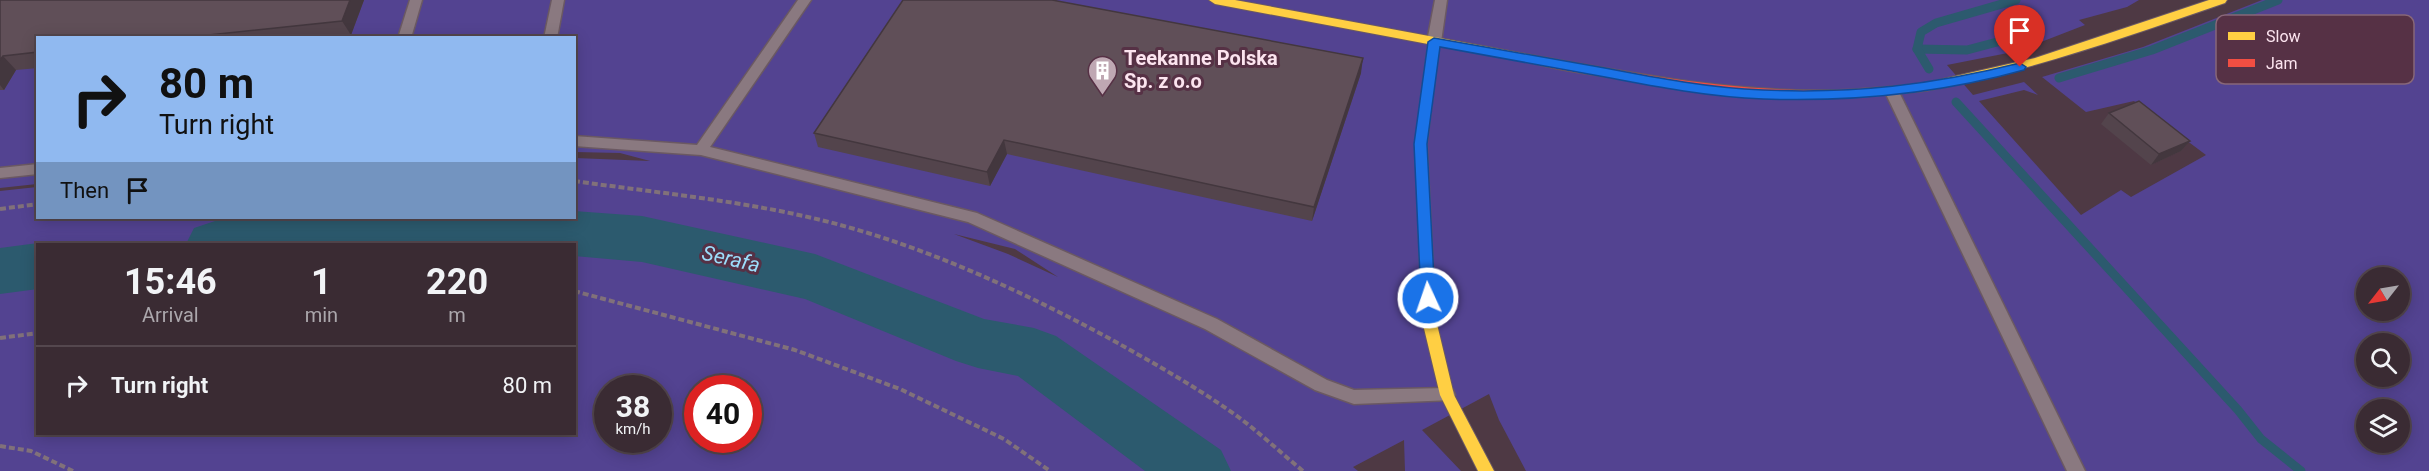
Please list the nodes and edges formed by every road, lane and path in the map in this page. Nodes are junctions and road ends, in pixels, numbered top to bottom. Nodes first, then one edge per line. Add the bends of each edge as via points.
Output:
1 (416, 0) edge
2 (558, 0) edge
3 (805, 0) edge
4 (1215, 0) edge
5 (2221, 0) edge
6 (1444, 1) edge
7 (405, 36) edge
8 (549, 36) edge
9 (1434, 42) junction
10 (1892, 92) junction
11 (576, 141) edge
12 (701, 150) junction
13 (36, 169) edge
14 (0, 173) edge
15 (576, 181) edge
16 (36, 204) edge
17 (0, 209) edge
18 (576, 292) edge
19 (36, 333) edge
20 (0, 338) edge
21 (1447, 395) junction
22 (0, 446) edge
23 (72, 471) edge
24 (1050, 471) edge
25 (1303, 471) edge
26 (1486, 471) edge
27 (2076, 471) edge

1 - 7 lane
2 - 8 lane
3 - 12 lane
4 - 9 street
5 - 10 street via 2020,67 1964,81
6 - 9 lane
9 - 10 street via 1715,90 1795,95
9 - 21 street via 1421,144 1429,320
10 - 27 lane
11 - 12 lane
12 - 21 lane via 972,217 1211,324 1321,385 1354,397
13 - 14 lane
15 - 25 path via 829,222 918,249 1070,317 1149,361 1236,416
16 - 17 path
18 - 24 path via 795,350 900,389 1004,439
19 - 20 path
21 - 26 street
22 - 23 path via 31,451

